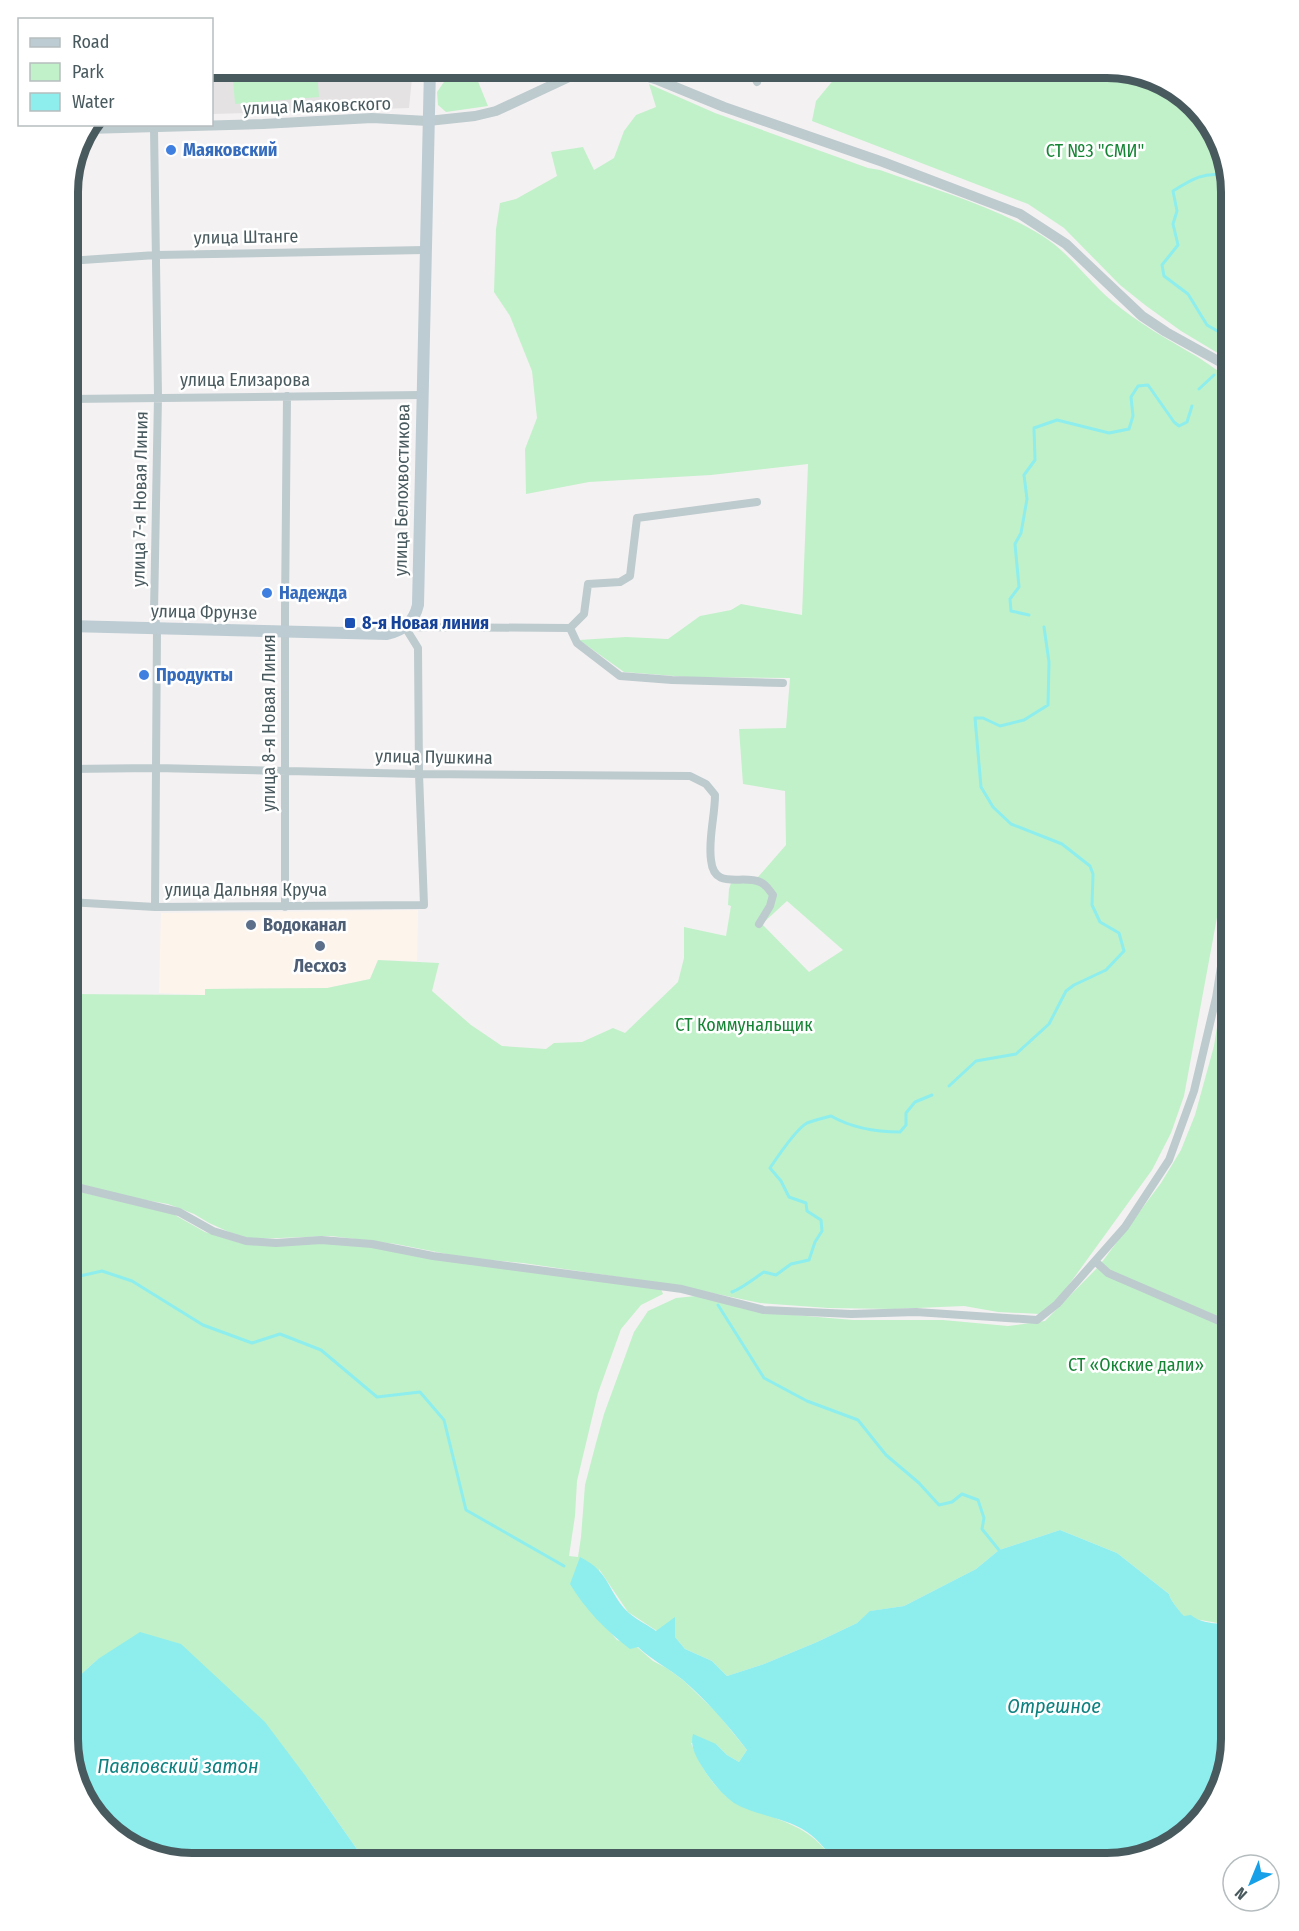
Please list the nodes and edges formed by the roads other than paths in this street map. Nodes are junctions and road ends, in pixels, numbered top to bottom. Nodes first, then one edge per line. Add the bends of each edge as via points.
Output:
1 (430, 78) edge
2 (567, 78) edge
3 (652, 78) edge
4 (755, 78) edge
5 (757, 82) dead end
6 (428, 121) junction
7 (213, 125) edge
8 (198, 126) edge
9 (98, 127) edge
10 (154, 128) junction
11 (425, 250) junction
12 (156, 255) junction
13 (78, 260) edge
14 (1221, 362) edge
15 (422, 395) junction
16 (158, 396) junction
17 (287, 396) junction
18 (78, 399) edge
19 (757, 502) dead end
20 (78, 626) edge
21 (405, 627) junction
22 (570, 628) junction
23 (157, 629) junction
24 (285, 631) junction
25 (783, 683) dead end
26 (155, 768) junction
27 (78, 769) edge
28 (285, 771) junction
29 (419, 774) junction
30 (78, 903) edge
31 (155, 907) junction
32 (285, 907) junction
33 (759, 924) dead end
34 (1221, 968) edge
35 (78, 1187) edge
36 (1096, 1262) junction
37 (1221, 1321) edge

1 - 6 main road, улица Белохвостикова
2 - 6 street, улица Маяковского via 496,111
3 - 14 street, улица Маяковского via 1020,214 1066,244 1142,316
4 - 5 street
6 - 7 street, улица Маяковского via 372,118
6 - 11 main road, улица Белохвостикова
8 - 10 street, улица Маяковского
9 - 10 street, улица Маяковского
10 - 12 street, улица 7-я Новая Линия
11 - 12 street, улица Штанге
11 - 15 main road, улица Белохвостикова
12 - 13 street, улица Штанге
12 - 16 street, улица 7-я Новая Линия
15 - 17 street, улица Елизарова
15 - 21 main road, улица Белохвостикова via 418,604 415,617
16 - 17 street, улица Елизарова
16 - 18 street, улица Елизарова
16 - 23 street, улица 7-я Новая Линия via 154,612
17 - 24 street, улица 8-я Новая Линия
19 - 22 street via 637,518 630,576 620,582 588,584 584,614
20 - 23 main road, улица Фрунзе
21 - 22 street, улица Фрунзе
21 - 24 main road, улица Фрунзе via 387,633
21 - 29 street via 418,648
22 - 25 street via 577,643 620,676
23 - 24 main road, улица Фрунзе
23 - 26 street, улица 7-я Новая Линия
24 - 28 street, улица 8-я Новая Линия
26 - 27 street, улица Пушкина
26 - 28 street, улица Пушкина
26 - 31 street, улица 7-я Новая Линия
28 - 29 street, улица Пушкина
28 - 32 street, улица 8-я Новая Линия
29 - 32 street, улица Дальняя Круча via 424,905
29 - 33 street, улица Пушкина via 690,776 706,784 715,795 710,850 714,872 724,880 758,880 773,895
30 - 31 street, улица Дальняя Круча
31 - 32 street, улица Дальняя Круча
34 - 36 street via 1194,1091 1170,1160
35 - 36 street via 179,1212 213,1231 246,1241 372,1244 682,1288 764,1310 916,1312 1037,1320
36 - 37 street via 1108,1273

